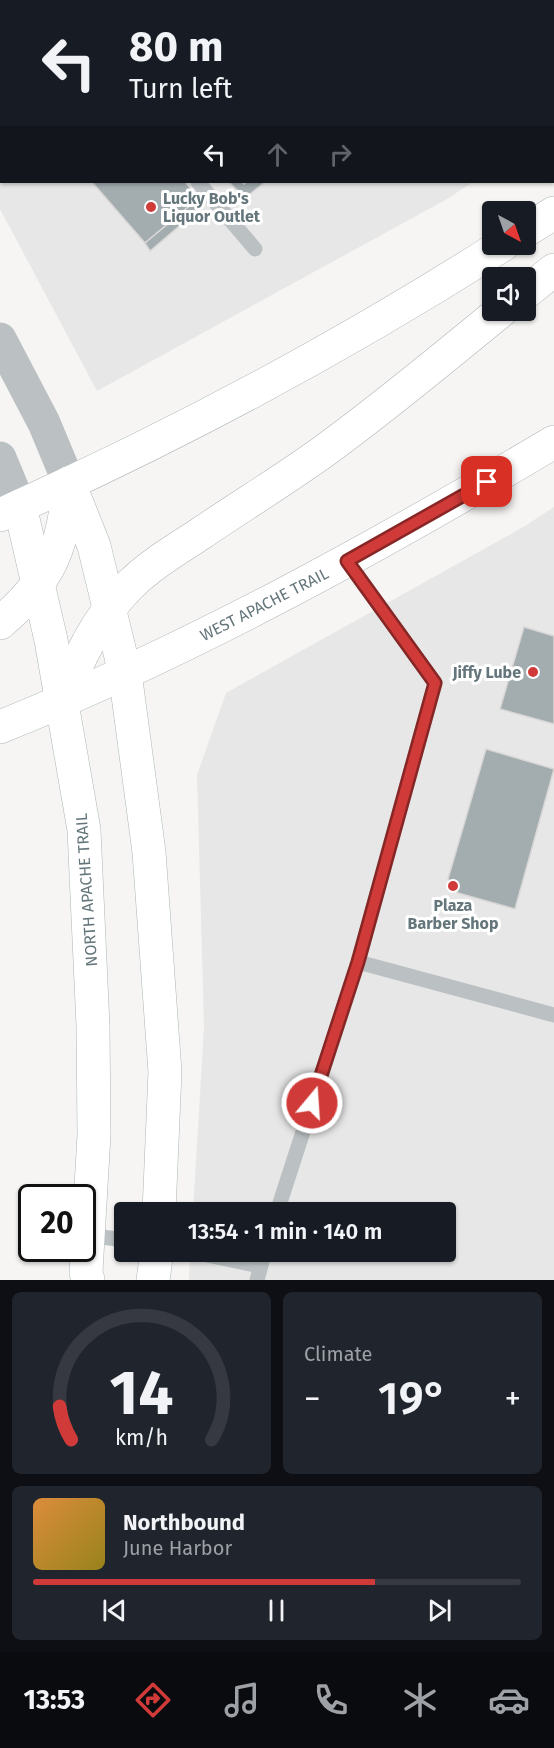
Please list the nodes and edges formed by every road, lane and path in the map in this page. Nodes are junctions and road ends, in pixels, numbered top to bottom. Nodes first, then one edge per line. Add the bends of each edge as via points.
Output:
1 (199, 183) edge
2 (554, 213) edge
3 (536, 224) edge
4 (255, 249) dead end
5 (487, 255) edge
6 (554, 270) edge
7 (536, 284) edge
8 (489, 321) edge
9 (0, 339) edge
10 (554, 442) edge
11 (0, 458) edge
12 (69, 483) junction
13 (10, 511) edge
14 (347, 561) junction
15 (39, 584) junction
16 (110, 608) junction
17 (0, 623) edge
18 (125, 673) junction
19 (63, 702) junction
20 (0, 727) edge
21 (358, 962) junction
22 (554, 1015) edge
23 (91, 1184) edge
24 (159, 1202) edge
25 (280, 1202) edge
26 (96, 1236) edge
27 (114, 1239) edge
28 (87, 1262) edge
29 (155, 1262) edge
30 (241, 1262) edge
31 (260, 1266) edge
32 (88, 1280) edge
33 (153, 1280) edge

1 - 4 lane
2 - 3 main road
5 - 12 main road via 400,311
6 - 7 main road
8 - 16 main road via 323,451 140,577
9 - 12 street via 44,423
10 - 14 main road, WEST APACHE TRAIL
11 - 13 street
12 - 13 main road
12 - 15 main road via 59,549
12 - 16 main road via 94,546
13 - 15 main road, NORTH APACHE TRAIL
14 - 18 main road, WEST APACHE TRAIL
14 - 21 lane via 435,683
15 - 17 main road
15 - 19 main road, NORTH APACHE TRAIL
16 - 18 main road
16 - 19 main road via 71,676
18 - 19 main road, WEST APACHE TRAIL
18 - 24 main road via 159,969 165,1072
19 - 20 main road, WEST APACHE TRAIL
19 - 23 main road, NORTH APACHE TRAIL via 84,830 94,1135
21 - 22 lane
21 - 25 lane
26 - 27 lane
28 - 32 main road, NORTH APACHE TRAIL
29 - 33 main road
30 - 31 lane

